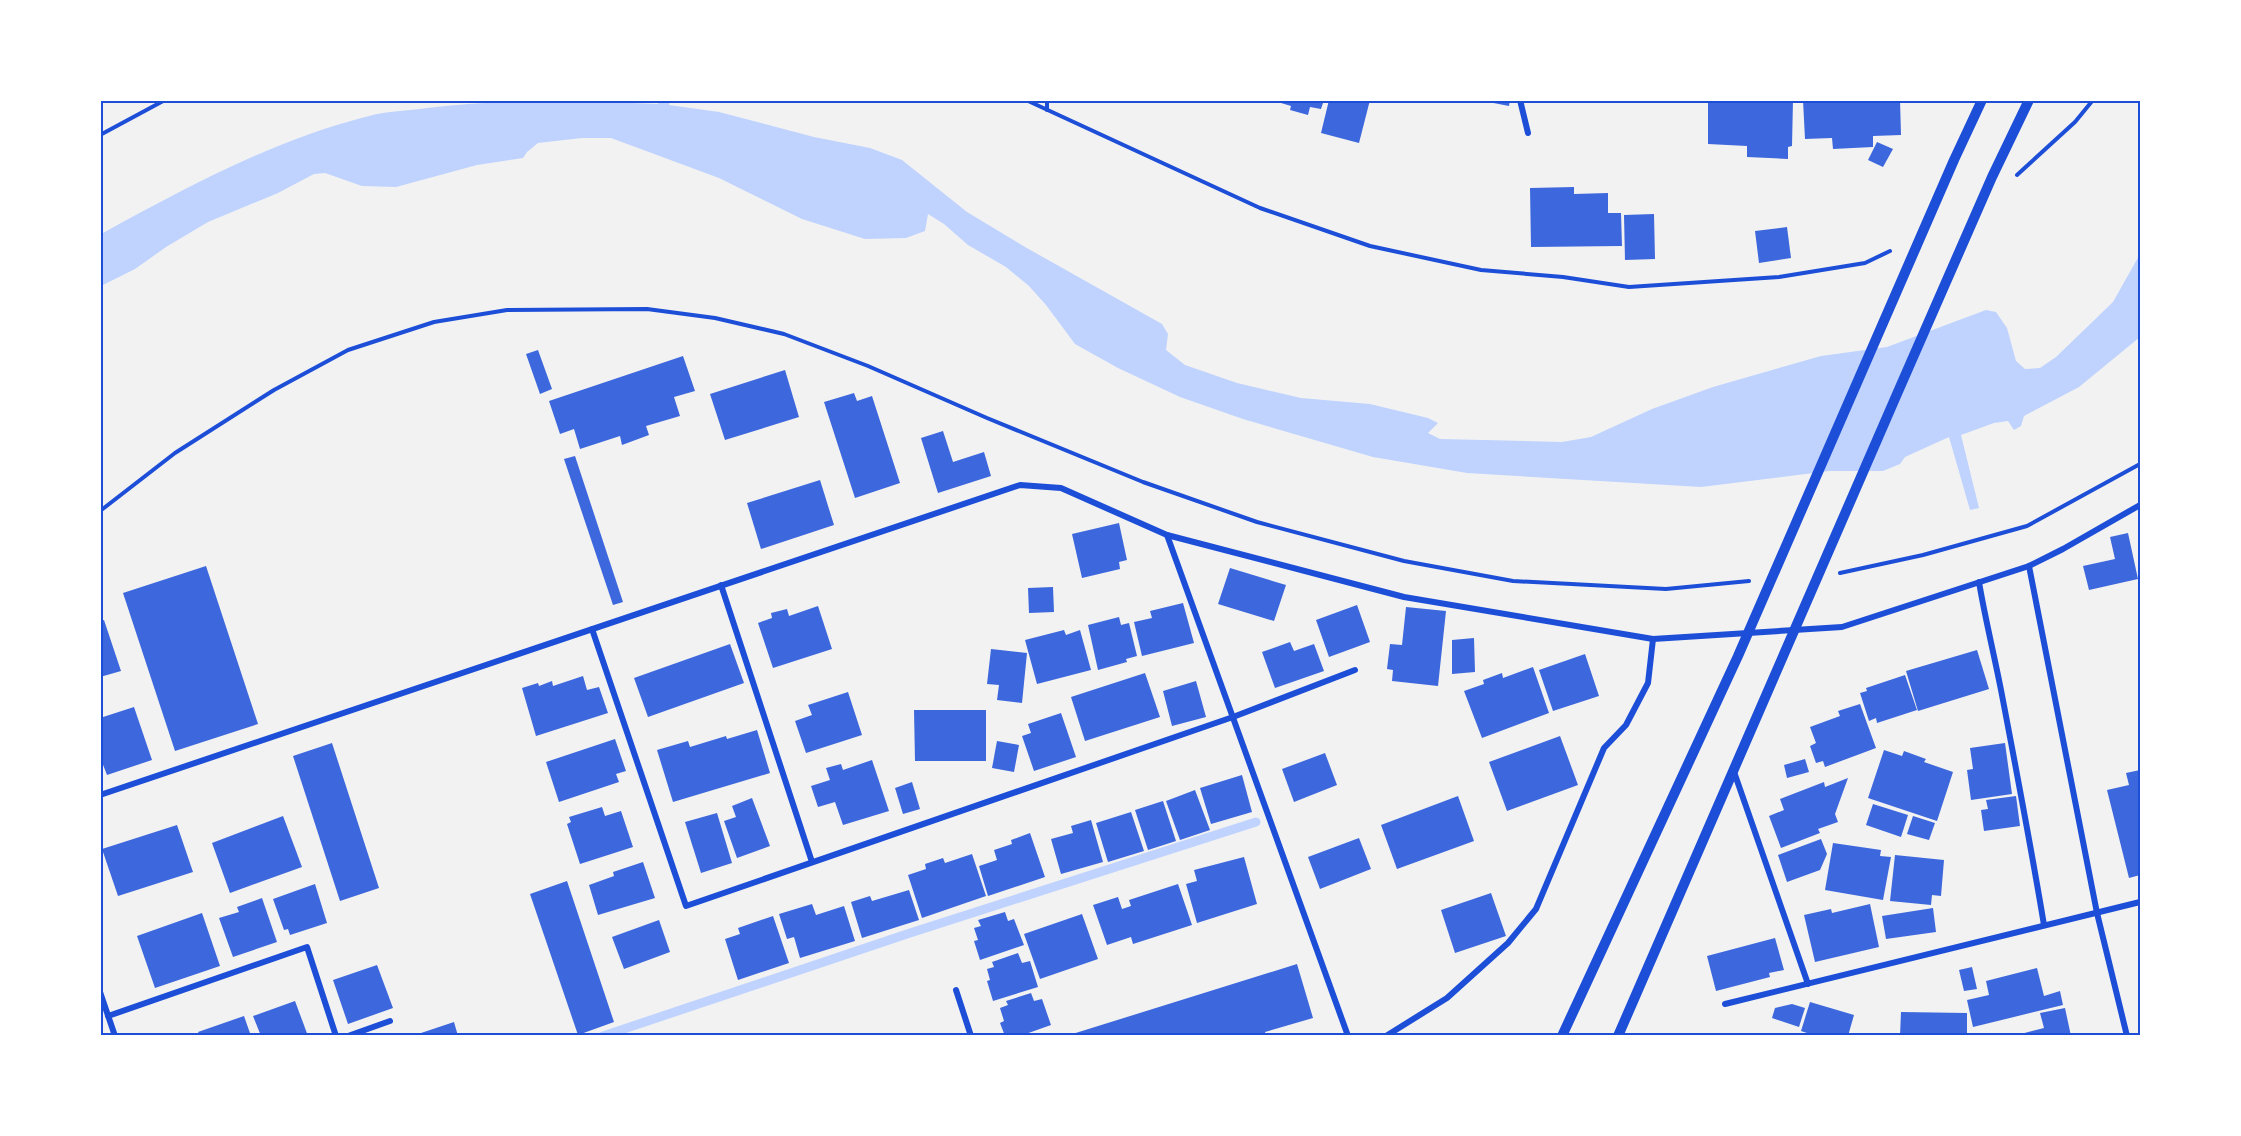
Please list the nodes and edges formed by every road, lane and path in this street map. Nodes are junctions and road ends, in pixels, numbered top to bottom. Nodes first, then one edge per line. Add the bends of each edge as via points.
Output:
1 (165, 100) edge
2 (1026, 100) edge
3 (1047, 100) edge
4 (1520, 100) edge
5 (1982, 100) edge
6 (2029, 100) edge
7 (2093, 100) edge
8 (1047, 110) junction
9 (1528, 133) dead end
10 (100, 135) edge
11 (2012, 179) dead end
12 (1894, 250) dead end
13 (2140, 464) edge
14 (2140, 505) edge
15 (100, 511) edge
16 (1167, 535) junction
17 (2029, 566) junction
18 (1828, 574) dead end
19 (1759, 580) dead end
20 (1979, 582) junction
21 (721, 585) junction
22 (592, 629) junction
23 (1653, 639) junction
24 (1354, 669) dead end
25 (1233, 717) junction
26 (1732, 768) junction
27 (100, 795) edge
28 (812, 862) junction
29 (2140, 902) edge
30 (2097, 913) junction
31 (2044, 925) junction
32 (1808, 984) junction
33 (956, 990) dead end
34 (100, 992) edge
35 (1725, 1004) dead end
36 (108, 1016) junction
37 (390, 1021) dead end
38 (115, 1035) edge
39 (336, 1035) edge
40 (348, 1035) edge
41 (971, 1035) edge
42 (1348, 1035) edge
43 (1386, 1035) edge
44 (1562, 1035) edge
45 (1618, 1035) edge
46 (2127, 1035) edge

1 - 10 path
2 - 8 path
3 - 8 path
4 - 9 street
5 - 44 street via 1738,656
6 - 26 street
7 - 11 path via 2075,122
8 - 12 path via 1260,208 1370,246 1480,270 1629,286 1779,277 1865,263
13 - 18 path via 2027,526 1923,555
14 - 17 street
15 - 19 path via 175,453 274,390 348,350 434,322 507,310 647,309 715,318 784,334 1143,482 1257,522 1404,561 1513,581 1666,589
16 - 21 street via 1061,488 1020,485
16 - 23 street via 1404,597
16 - 25 street
17 - 20 street
17 - 30 street
20 - 23 street via 1842,627
20 - 31 street
21 - 22 street
21 - 28 street
22 - 27 street
22 - 28 street via 686,906
23 - 43 street via 1648,683 1626,725 1604,748 1536,909 1508,943 1447,998
24 - 25 street
25 - 28 street
25 - 42 street
26 - 32 street
26 - 45 street
29 - 30 street
30 - 31 street
30 - 46 street
31 - 32 street
32 - 35 street
33 - 41 street
34 - 36 street
36 - 38 street
36 - 39 street via 307,947
37 - 40 street

